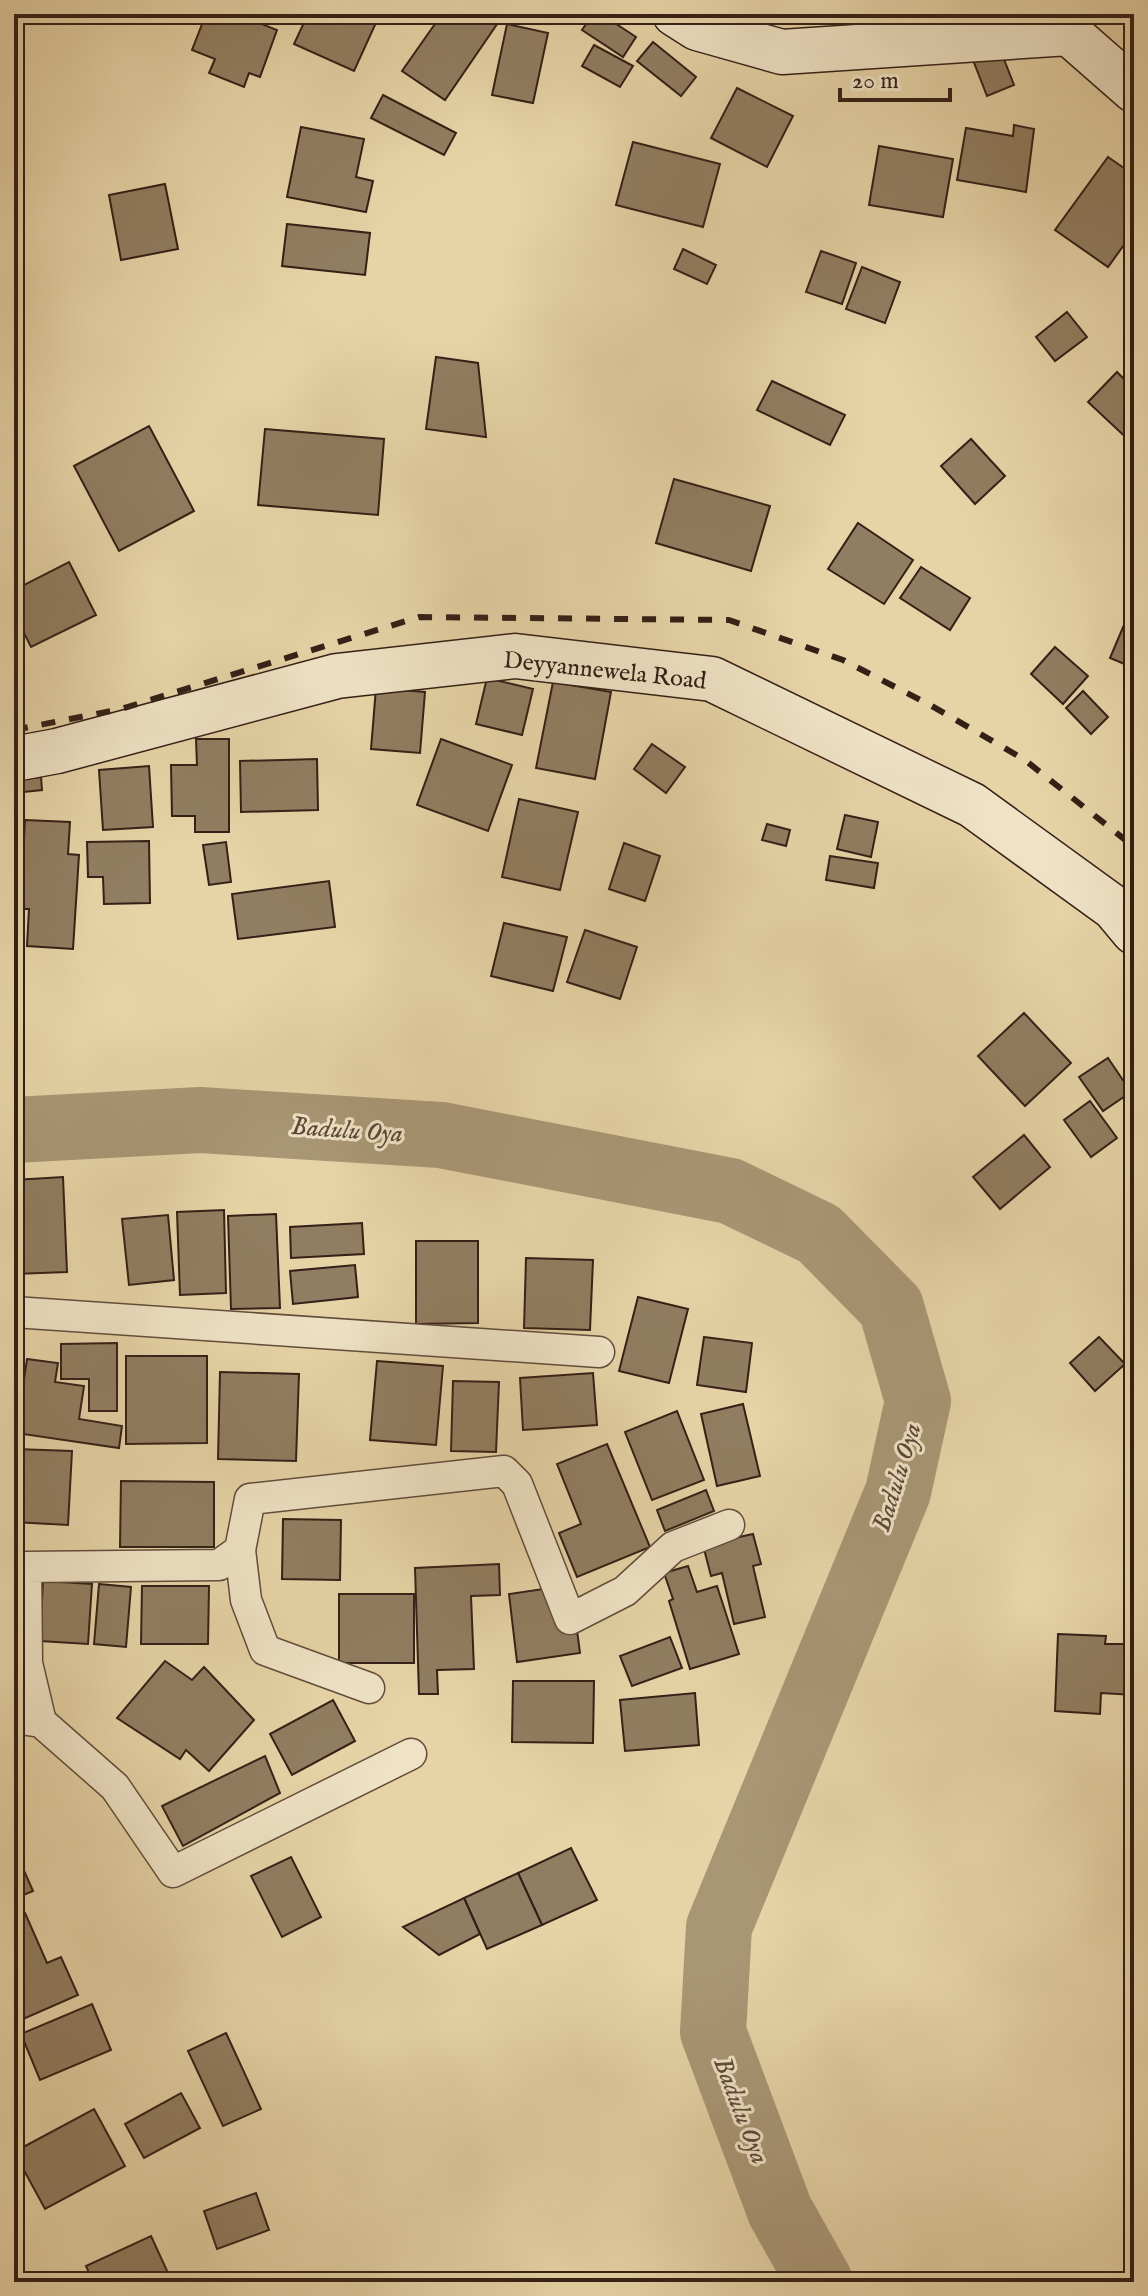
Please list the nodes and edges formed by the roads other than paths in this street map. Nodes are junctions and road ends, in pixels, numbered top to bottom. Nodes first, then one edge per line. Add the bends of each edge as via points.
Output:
1 (675, 14) edge
2 (1134, 90) edge
3 (14, 759) edge
4 (1134, 932) edge
5 (14, 1312) edge
6 (599, 1352) dead end
7 (729, 1525) dead end
8 (240, 1550) junction
9 (369, 1688) dead end
10 (27, 1720) edge
11 (411, 1754) dead end

1 - 2 street via 697,28 782,52 1069,33
3 - 4 street, Deyyannewela Road via 367,672 515,656 712,679 972,805 1114,908
5 - 6 street
7 - 8 street via 673,1547 625,1591 570,1619 517,1484 504,1471 250,1499
8 - 9 street via 246,1600 265,1650
8 - 10 street via 219,1565 26,1567
10 - 11 street via 115,1787 173,1872

